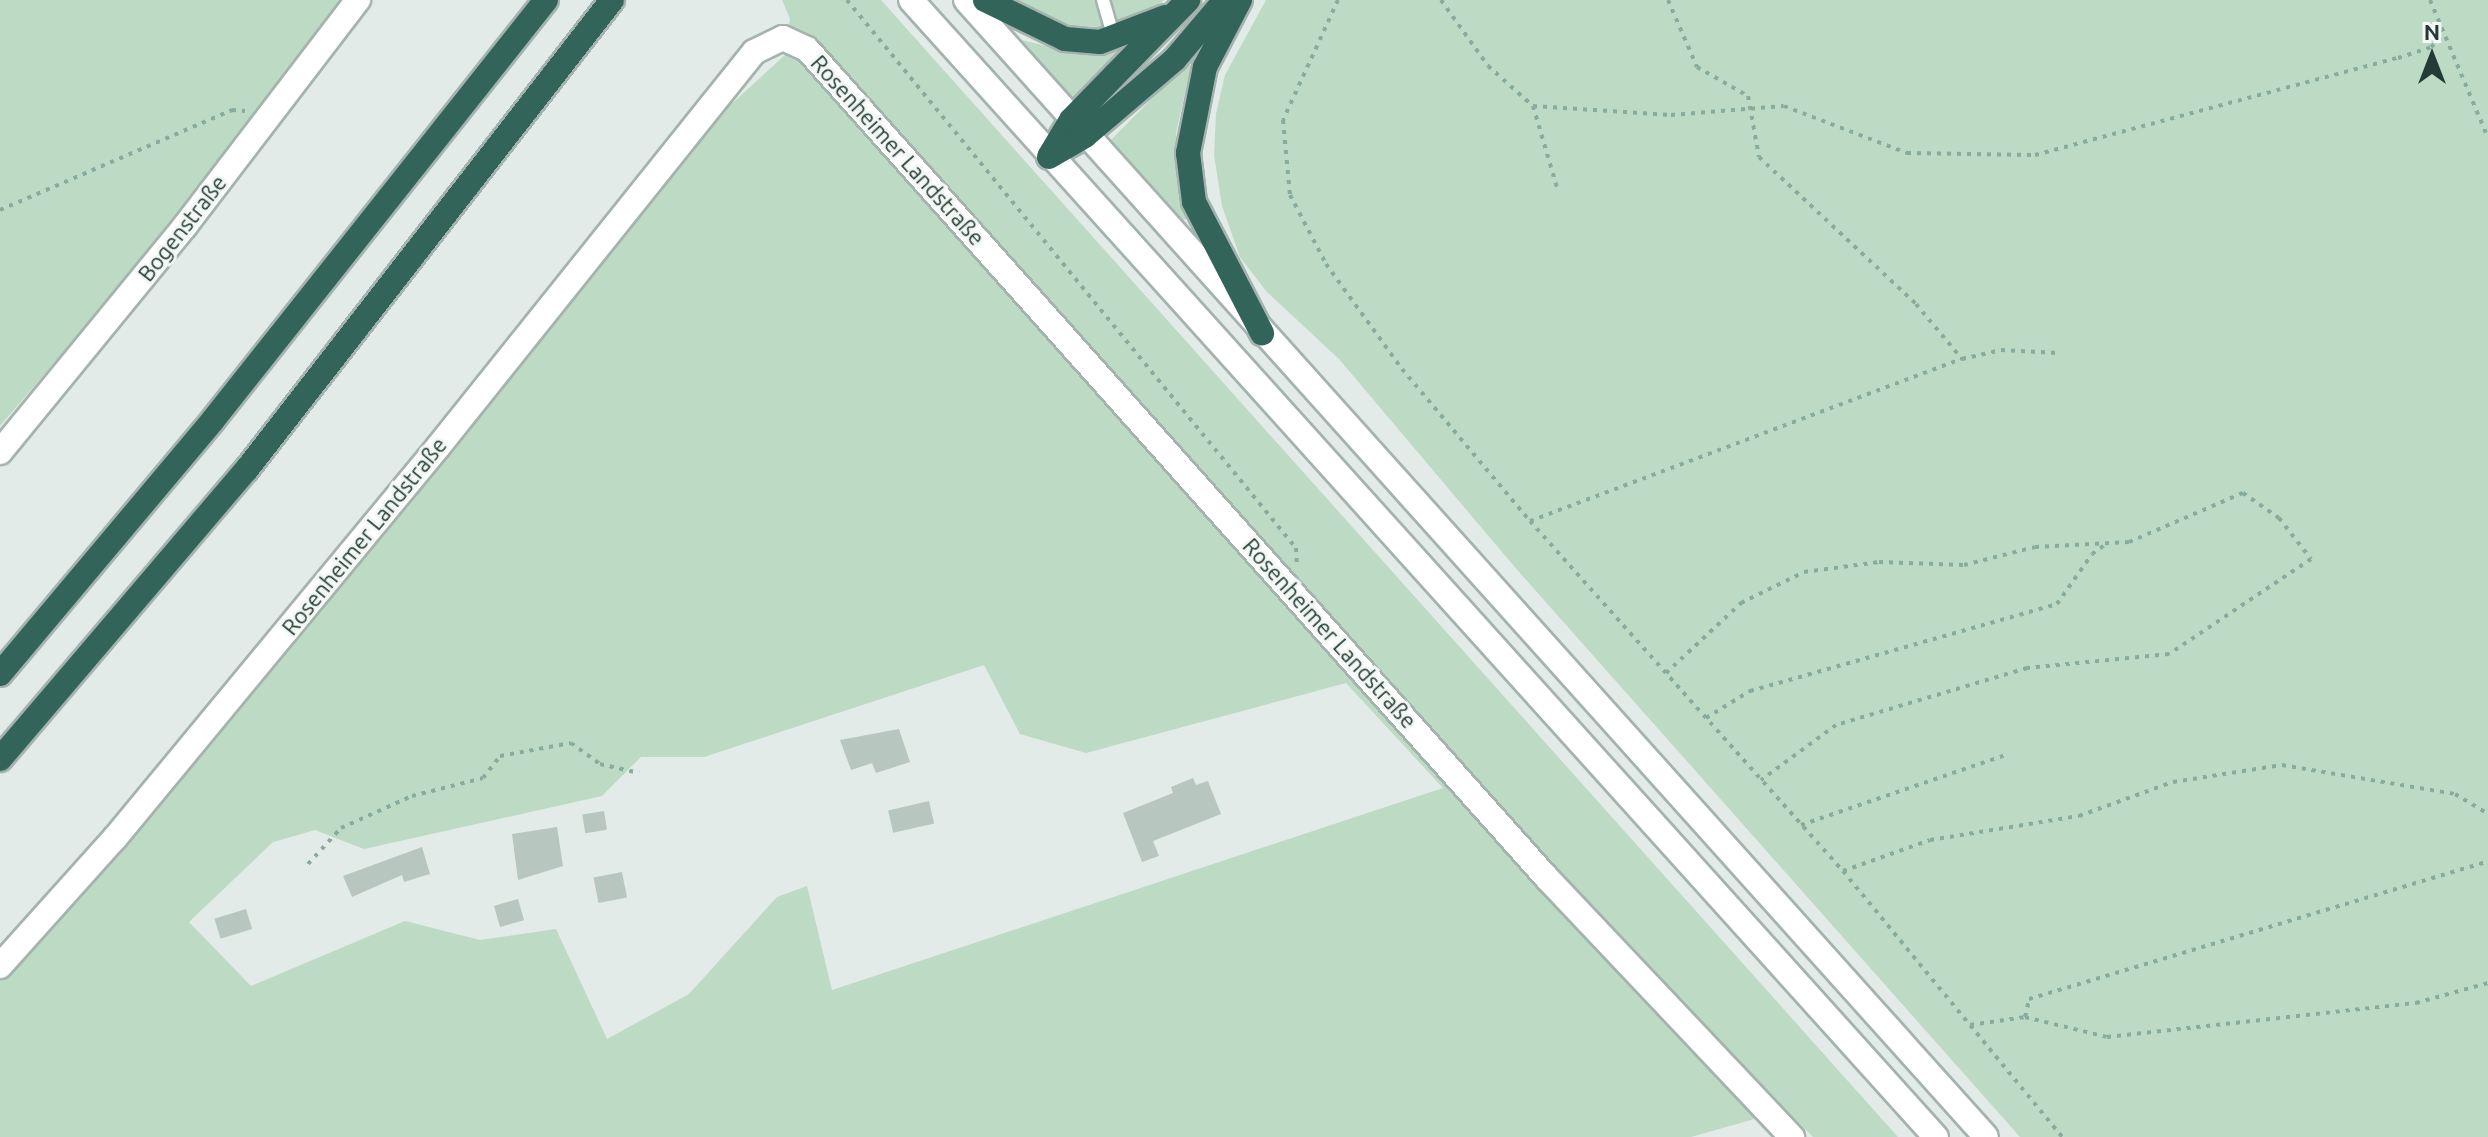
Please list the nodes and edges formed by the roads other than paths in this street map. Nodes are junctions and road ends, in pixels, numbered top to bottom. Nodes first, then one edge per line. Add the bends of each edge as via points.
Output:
1 (358, 0) edge
2 (546, 0) edge
3 (612, 0) edge
4 (911, 0) edge
5 (966, 0) edge
6 (985, 0) edge
7 (1103, 0) edge
8 (1225, 0) edge
9 (1240, 0) edge
10 (1183, 6) edge
11 (1114, 38) junction
12 (1078, 128) junction
13 (1049, 157) junction
14 (1262, 333) junction
15 (0, 452) edge
16 (0, 674) edge
17 (0, 759) edge
18 (0, 966) edge
19 (1792, 1137) edge
20 (1936, 1137) edge
21 (1986, 1137) edge

1 - 15 street, Bogenstraße
2 - 16 highway via 213,420
3 - 17 highway via 247,469
4 - 13 street
5 - 12 street
6 - 11 highway via 1065,39
7 - 11 lane
8 - 12 highway via 1175,59
9 - 14 highway via 1205,67 1188,153 1194,202
10 - 11 highway
10 - 12 highway
12 - 13 highway
12 - 14 street
13 - 20 street
14 - 21 street
18 - 19 street, Rosenheimer Landstraße via 115,838 438,447 754,52 783,38 807,49 1547,878

